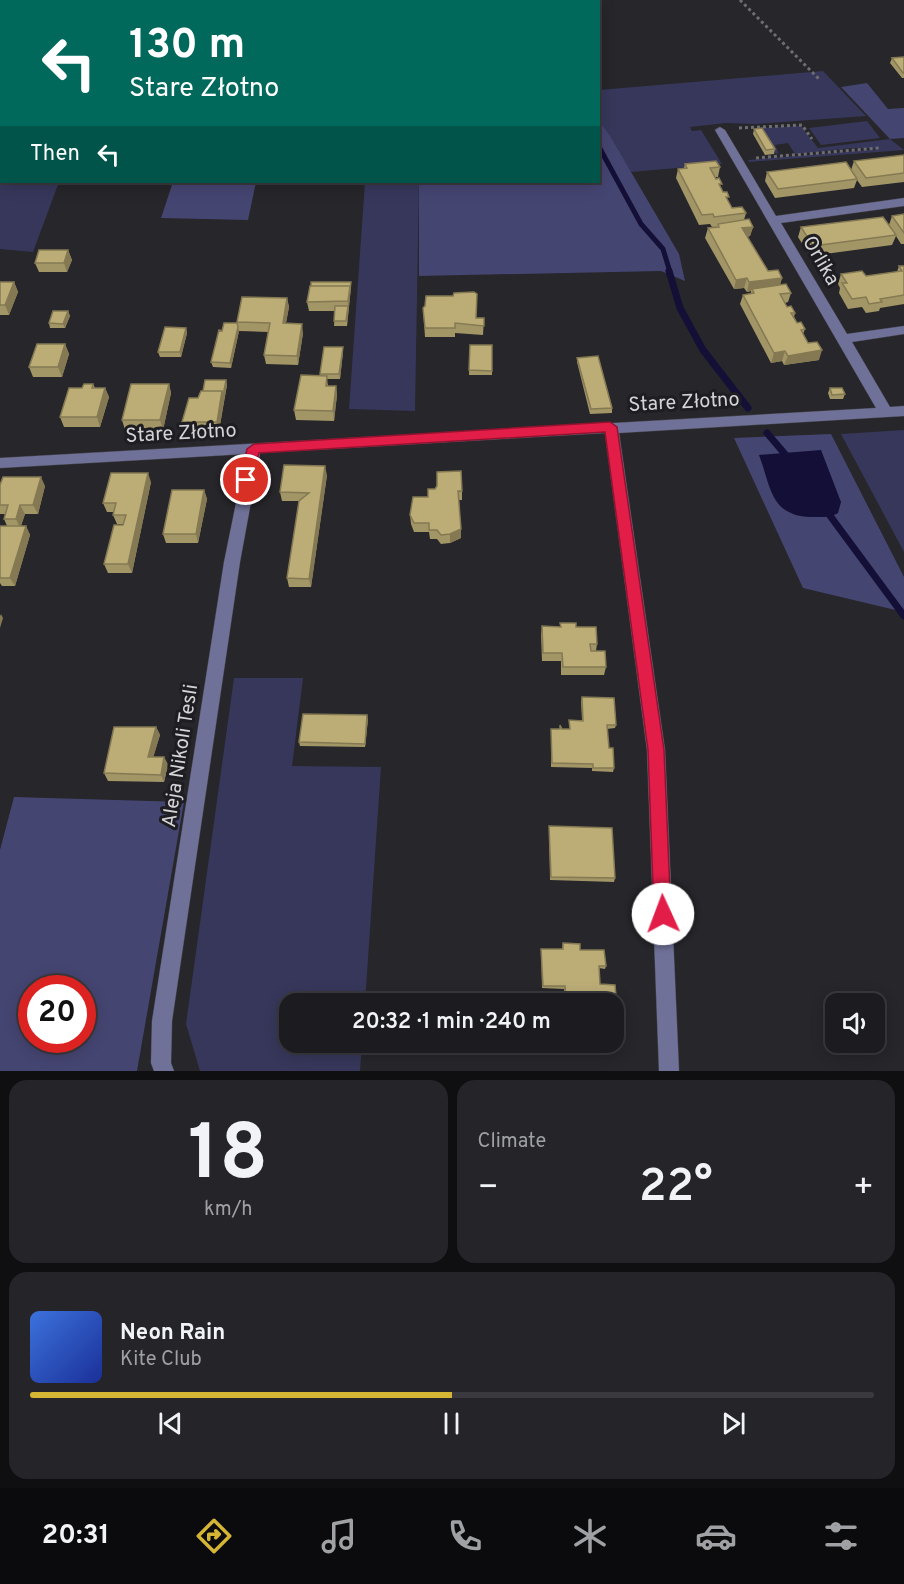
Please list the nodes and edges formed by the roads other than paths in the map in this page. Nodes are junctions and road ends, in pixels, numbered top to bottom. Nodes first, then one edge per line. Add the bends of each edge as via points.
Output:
1 (720, 130) road end
2 (904, 202) edge
3 (773, 220) junction
4 (904, 330) edge
5 (843, 339) junction
6 (886, 411) junction
7 (904, 411) edge
8 (610, 427) junction
9 (254, 449) junction
10 (0, 463) edge
11 (164, 1071) edge
12 (669, 1071) edge

1 - 3 street, Orlika
2 - 3 street
3 - 5 street, Orlika
4 - 5 street
5 - 6 street, Orlika
6 - 7 street, Stare Złotno
6 - 8 street, Stare Złotno
8 - 9 street, Stare Złotno
8 - 12 street via 656,750
9 - 10 street, Stare Złotno
9 - 11 street, Aleja Nikoli Tesli via 231,562 162,1021

